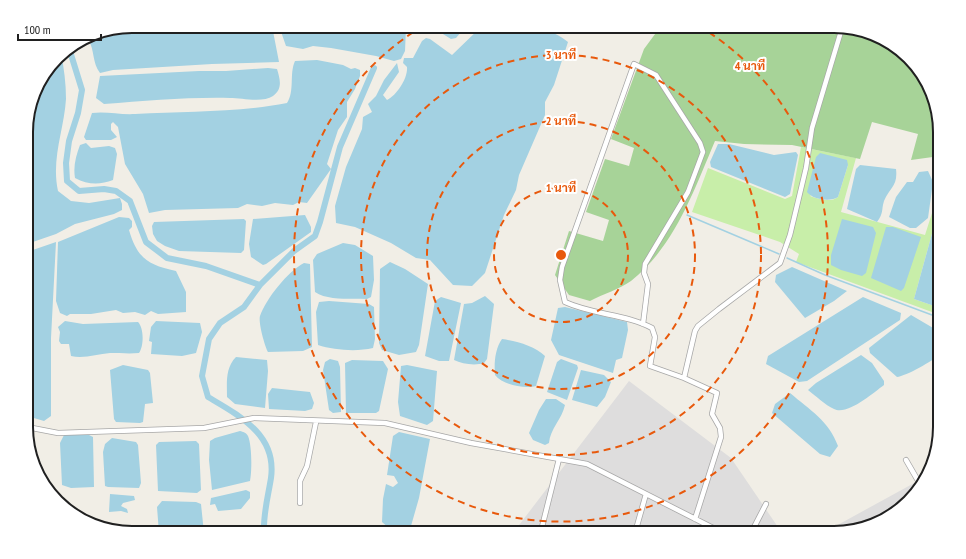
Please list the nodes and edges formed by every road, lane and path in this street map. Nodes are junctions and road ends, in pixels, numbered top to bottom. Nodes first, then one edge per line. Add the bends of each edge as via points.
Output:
1 (840, 33) edge
2 (643, 324) junction
3 (684, 378) junction
4 (316, 422) junction
5 (33, 428) edge
6 (559, 459) junction
7 (906, 460) dead end
8 (918, 480) edge
9 (646, 494) junction
10 (300, 503) dead end
11 (766, 504) dead end
12 (695, 519) junction
13 (542, 526) edge
14 (637, 526) edge
15 (709, 526) edge
16 (755, 526) edge

1 - 3 street via 812,128 806,168 790,235 780,263 698,326
2 - 2 street via 565,302 560,280 580,213 634,64 656,75 703,152 688,192 646,264 644,274 648,284
2 - 3 street via 654,331 650,366
3 - 12 street via 717,393 712,414 721,432
4 - 5 street via 254,418 204,428 58,433
4 - 6 street via 385,423 446,438
4 - 10 street via 307,466 300,481
6 - 9 street via 587,464
6 - 13 street
7 - 8 street
9 - 12 street
9 - 14 street
11 - 16 street
12 - 15 street

